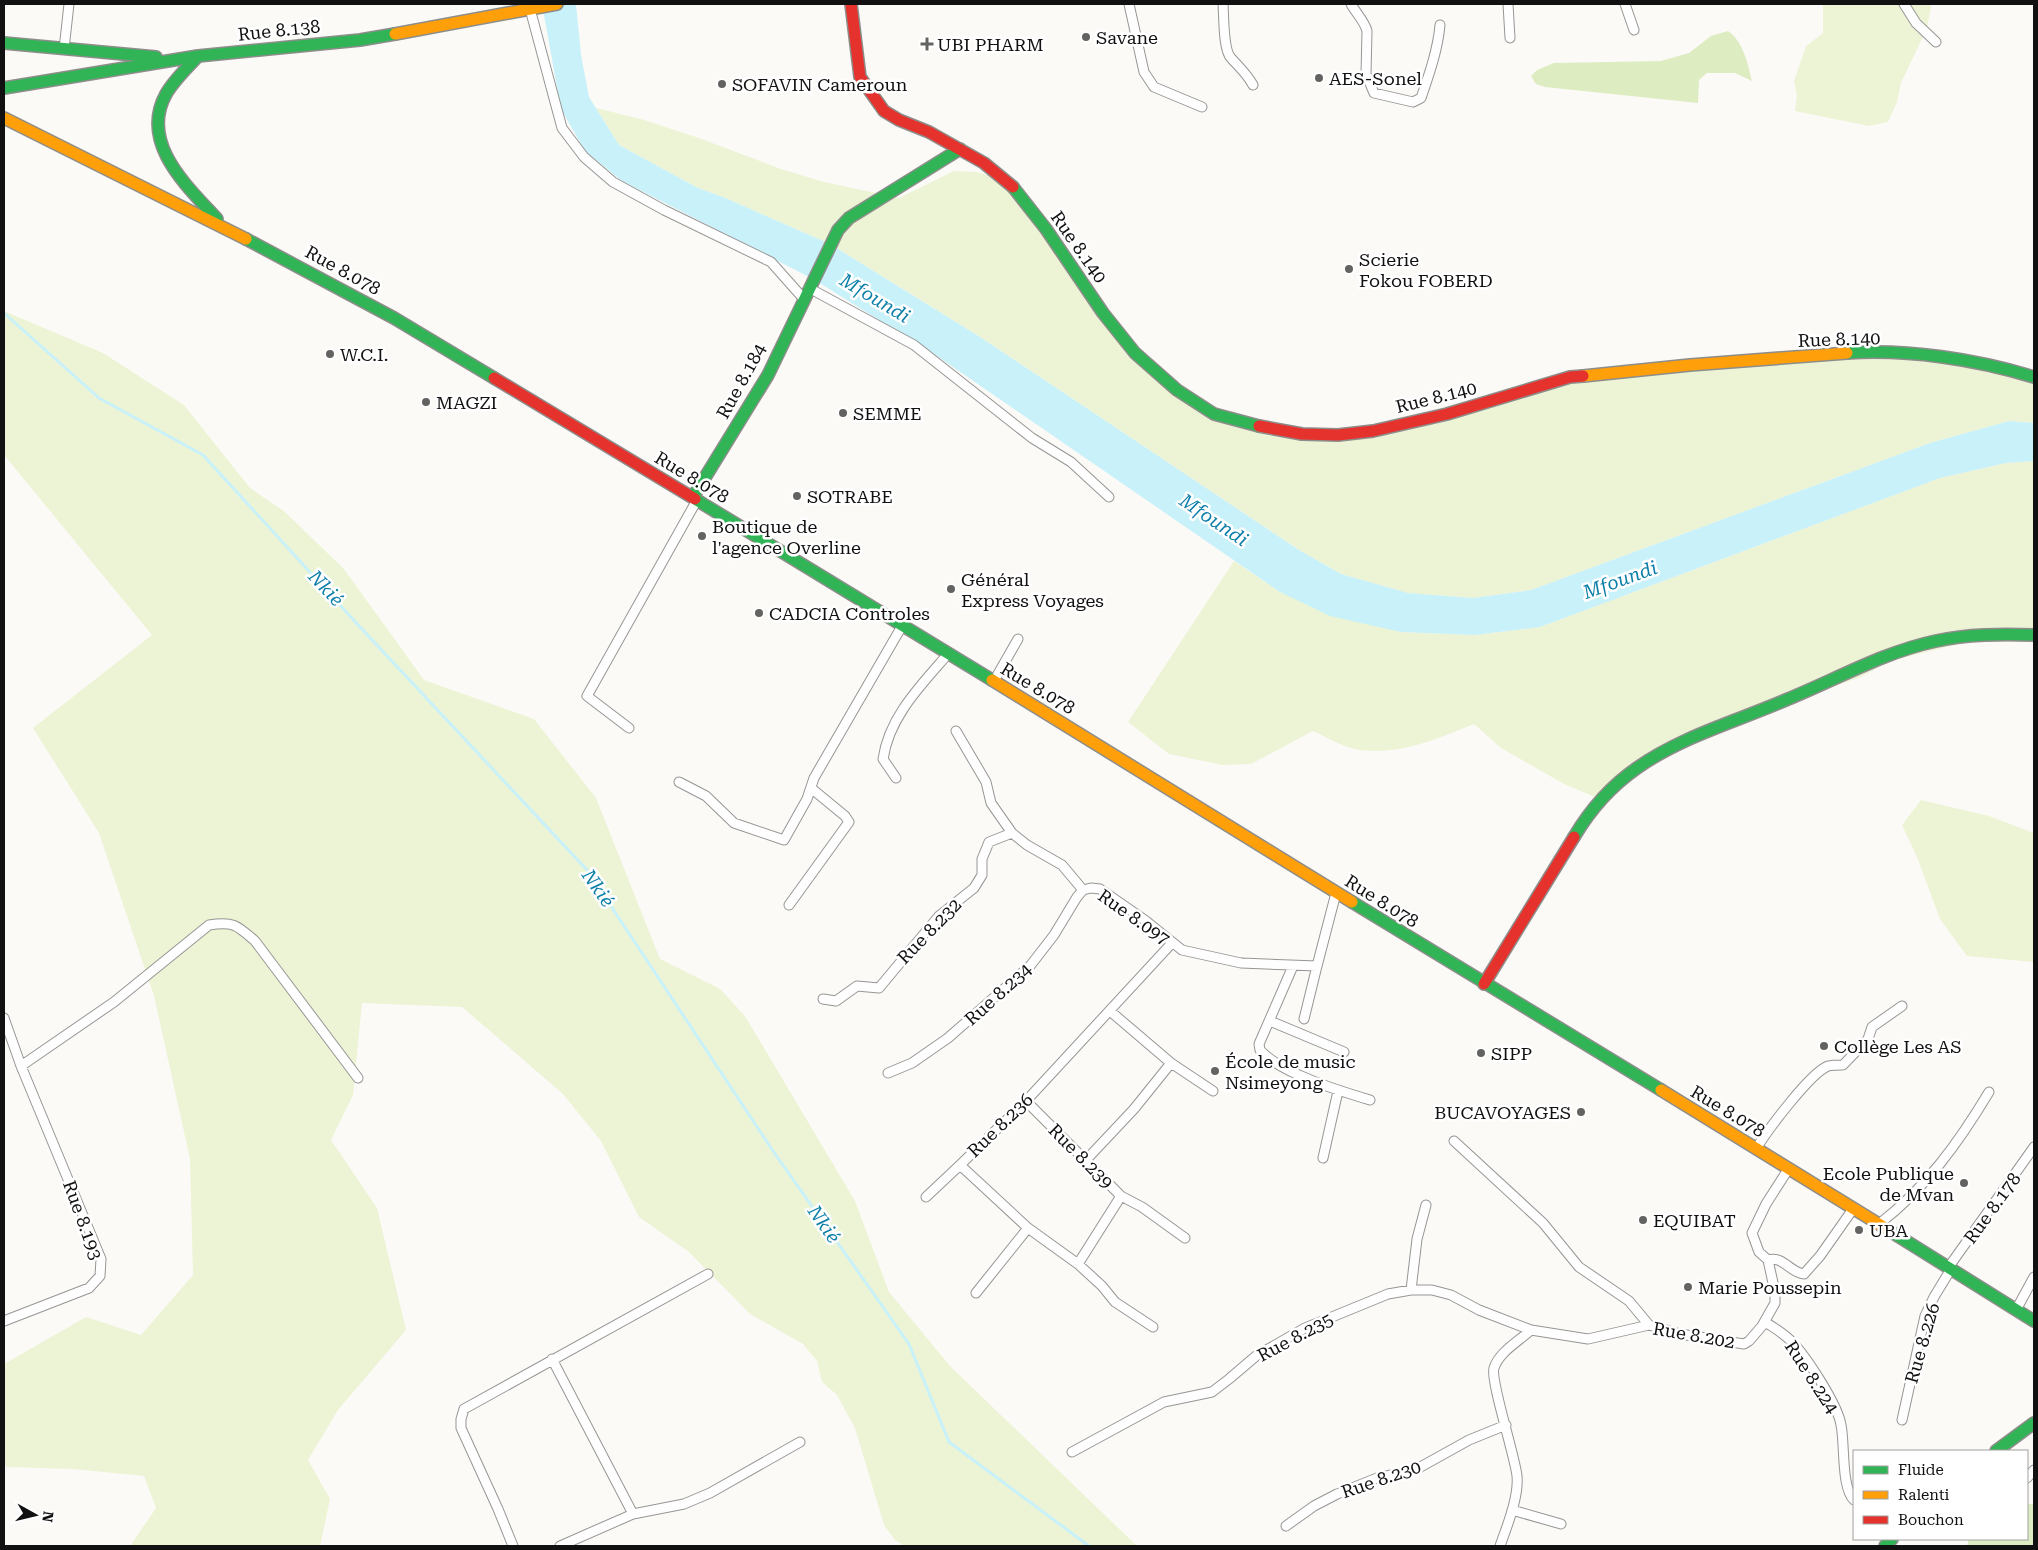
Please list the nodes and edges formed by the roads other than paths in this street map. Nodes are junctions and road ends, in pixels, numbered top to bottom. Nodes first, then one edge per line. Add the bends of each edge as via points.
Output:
1 (69, 4) edge
2 (557, 4) edge
3 (851, 4) edge
4 (1129, 4) edge
5 (1223, 4) edge
6 (1351, 4) edge
7 (1508, 4) edge
8 (1625, 4) edge
9 (1904, 4) edge
10 (533, 8) junction
11 (1440, 24) dead end
12 (1634, 30) dead end
13 (1510, 38) dead end
14 (1936, 42) dead end
15 (4, 43) edge
16 (64, 49) junction
17 (198, 56) junction
18 (176, 59) junction
19 (1253, 86) dead end
20 (9, 87) edge
21 (1202, 107) dead end
22 (4, 118) edge
23 (960, 149) junction
24 (223, 226) junction
25 (811, 283) junction
26 (803, 298) junction
27 (2034, 377) edge
28 (1109, 497) dead end
29 (695, 499) junction
30 (902, 626) junction
31 (2034, 635) edge
32 (1018, 640) dead end
33 (948, 654) junction
34 (994, 682) junction
35 (629, 728) dead end
36 (956, 731) dead end
37 (896, 778) dead end
38 (679, 782) dead end
39 (811, 788) junction
40 (1012, 833) junction
41 (1083, 890) junction
42 (1336, 893) junction
43 (789, 905) dead end
44 (1172, 943) junction
45 (1293, 966) junction
46 (1317, 966) junction
47 (1484, 984) junction
48 (823, 999) dead end
49 (1902, 1006) dead end
50 (1110, 1011) junction
51 (4, 1018) edge
52 (1304, 1019) dead end
53 (1270, 1021) junction
54 (1344, 1052) dead end
55 (1170, 1063) junction
56 (21, 1066) junction
57 (888, 1073) dead end
58 (358, 1078) dead end
59 (1213, 1091) dead end
60 (1338, 1091) junction
61 (1989, 1092) dead end
62 (1370, 1100) dead end
63 (1026, 1101) junction
64 (1454, 1141) dead end
65 (2034, 1147) edge
66 (1756, 1149) junction
67 (1323, 1158) dead end
68 (1086, 1160) junction
69 (960, 1165) junction
70 (1789, 1168) junction
71 (1121, 1196) junction
72 (926, 1197) dead end
73 (1426, 1205) dead end
74 (1853, 1209) junction
75 (1879, 1224) junction
76 (1028, 1228) junction
77 (1185, 1238) dead end
78 (1768, 1260) junction
79 (1078, 1264) junction
80 (1950, 1268) junction
81 (708, 1274) dead end
82 (2034, 1277) edge
83 (1411, 1290) junction
84 (976, 1293) dead end
85 (2016, 1310) junction
86 (4, 1321) edge
87 (1765, 1322) junction
88 (2034, 1322) edge
89 (1649, 1325) junction
90 (1153, 1327) dead end
91 (1531, 1330) junction
92 (552, 1360) junction
93 (1902, 1420) dead end
94 (2034, 1423) edge
95 (1506, 1425) junction
96 (800, 1442) dead end
97 (1997, 1450) edge
98 (1072, 1452) dead end
99 (1853, 1499) edge
100 (1512, 1510) junction
101 (633, 1514) junction
102 (1560, 1524) dead end
103 (1286, 1526) dead end
104 (513, 1546) edge
105 (560, 1546) edge
106 (1500, 1546) edge

1 - 16 street
2 - 10 main road, Rue 8.138
3 - 23 main road, Rue 8.140 via 860,77 884,111
4 - 21 street via 1144,72 1154,87
5 - 19 street via 1226,49 1230,58 1247,73
6 - 11 street via 1366,26 1366,74 1374,93 1413,102 1421,98 1426,85
7 - 13 street
8 - 12 street
9 - 14 street via 1916,23
10 - 17 main road, Rue 8.138 via 360,40
10 - 26 street via 562,128 584,157 614,182 771,262
15 - 16 main road
16 - 18 main road
17 - 18 main road, Rue 8.138
17 - 24 main road via 163,100 158,118 160,140 163,153 179,176
18 - 20 main road, Rue 8.138
22 - 24 main road, Rue 8.078
23 - 25 main road, Rue 8.184 via 849,218 838,230
23 - 27 main road, Rue 8.140 via 1009,182 1134,353 1177,390 1214,414 1258,426 1338,436 1447,414 1570,378 1690,365 1852,354 1932,356
24 - 29 main road, Rue 8.078 via 394,318
25 - 26 main road, Rue 8.184
25 - 28 street via 914,345 1032,438 1070,462
26 - 29 main road, Rue 8.184 via 768,375
29 - 30 main road, Rue 8.078
29 - 35 street via 587,696
30 - 33 main road, Rue 8.078
30 - 39 street
31 - 47 main road via 1965,636 1922,644 1646,762 1616,784 1584,820
32 - 34 street
33 - 34 main road, Rue 8.078
33 - 37 street via 902,710 887,737 883,759
34 - 42 main road, Rue 8.078
36 - 40 street, Rue 8.097 via 986,782 991,803
38 - 39 street via 706,796 734,823 784,840
39 - 43 street via 849,822
40 - 41 street, Rue 8.097 via 1062,865
40 - 48 street, Rue 8.232 via 988,842 982,859 982,875 974,888 939,916 879,988 857,986 836,1001
41 - 44 street, Rue 8.097 via 1100,889
41 - 57 street, Rue 8.234 via 1030,966 948,1038 912,1063
42 - 46 street
42 - 47 main road, Rue 8.078
44 - 45 street, Rue 8.097 via 1182,950 1210,958
44 - 50 street, Rue 8.236
45 - 46 street, Rue 8.097
45 - 53 street
46 - 52 street
47 - 66 main road, Rue 8.078
49 - 66 street via 1872,1027 1868,1040 1843,1065 1827,1066 1810,1081
50 - 55 street
50 - 63 street, Rue 8.236
51 - 56 street, Rue 8.193
53 - 54 street
53 - 60 street via 1259,1044 1263,1054 1289,1070
55 - 59 street
55 - 68 street
56 - 58 street via 114,1002 209,925 225,922 255,940
56 - 86 street, Rue 8.193 via 101,1259 100,1276 89,1288
60 - 62 street
60 - 67 street
61 - 75 street via 1929,1179
63 - 68 street, Rue 8.239
63 - 69 street, Rue 8.236
64 - 89 street via 1544,1223 1579,1267 1629,1301
65 - 80 street, Rue 8.178
66 - 70 main road, Rue 8.078
68 - 71 street, Rue 8.239
69 - 72 street
69 - 76 street, Rue 8.236
70 - 74 main road, Rue 8.078
70 - 78 street, Rue 8.202 via 1752,1233 1759,1252
71 - 77 street
71 - 79 street, Rue 8.239
73 - 83 street via 1417,1239
74 - 75 main road, Rue 8.078
74 - 78 street via 1804,1274 1779,1260
75 - 80 main road, Rue 8.078
76 - 79 street, Rue 8.236
76 - 84 street
78 - 87 street, Rue 8.202 via 1775,1303
79 - 90 street, Rue 8.236 via 1115,1302
80 - 85 main road, Rue 8.078
80 - 93 street, Rue 8.226 via 1926,1316
81 - 92 street
82 - 85 street
83 - 91 street, Rue 8.235 via 1432,1290 1451,1295 1479,1310
83 - 98 street, Rue 8.235 via 1379,1297 1305,1328 1256,1356 1212,1392 1164,1402
85 - 88 main road, Rue 8.078
87 - 89 street, Rue 8.202 via 1749,1341 1738,1344
87 - 99 street, Rue 8.224 via 1794,1344 1838,1411 1847,1485
89 - 91 street, Rue 8.202 via 1579,1339
91 - 95 street via 1509,1349 1493,1370
92 - 101 street
92 - 104 street via 464,1409 460,1419 461,1428
94 - 97 main road
95 - 100 street via 1517,1478
95 - 103 street, Rue 8.230 via 1469,1440 1414,1470 1377,1478 1337,1494
96 - 101 street via 710,1493 684,1504
100 - 102 street
100 - 106 street
101 - 105 street

